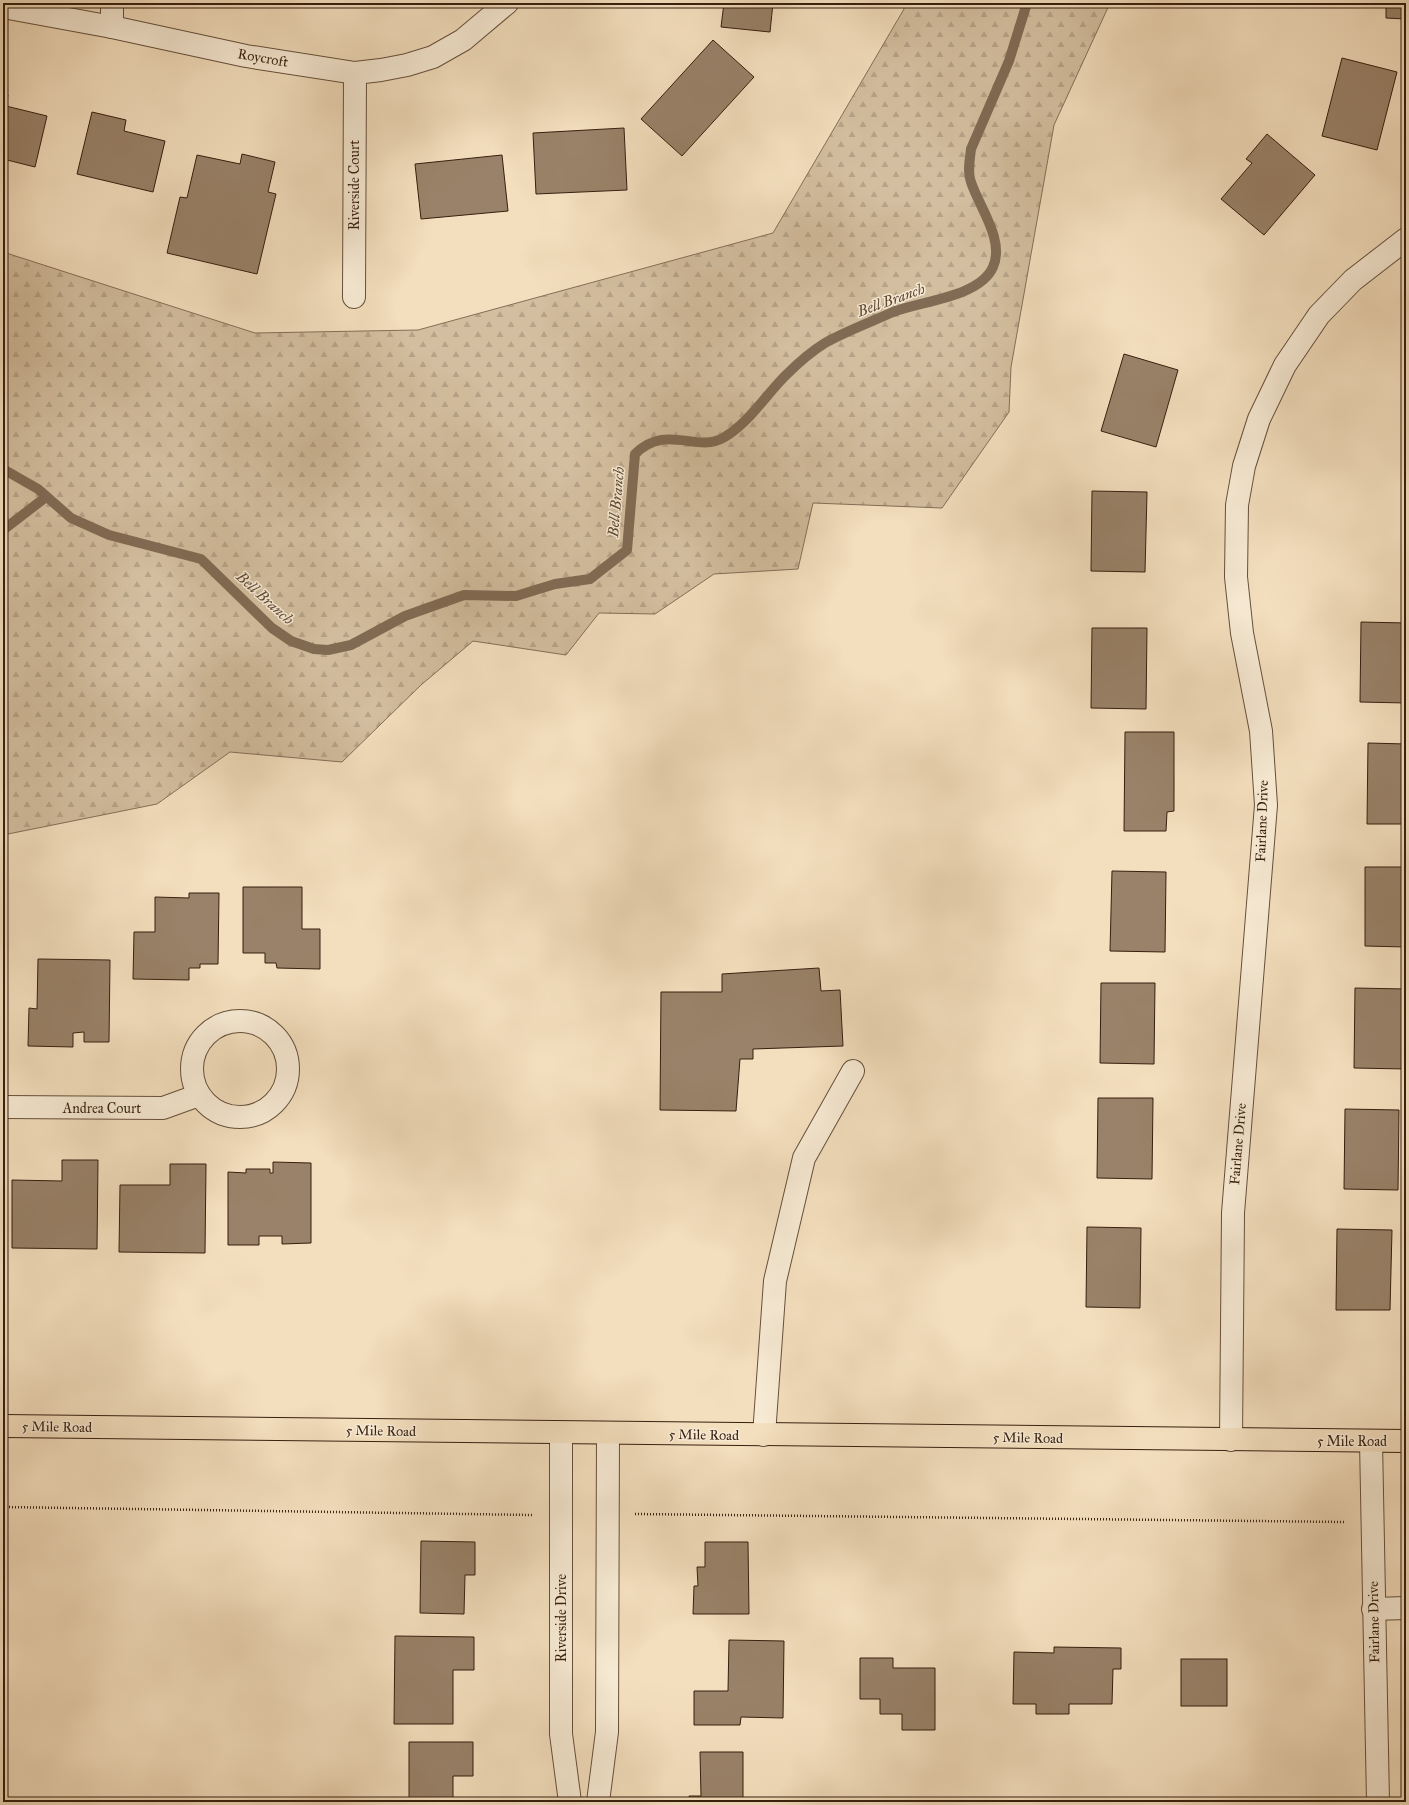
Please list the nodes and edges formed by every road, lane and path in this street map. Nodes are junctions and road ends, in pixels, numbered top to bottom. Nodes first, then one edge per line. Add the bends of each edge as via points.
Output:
1 (112, 3) edge
2 (507, 3) edge
3 (3, 7) edge
4 (112, 26) junction
5 (355, 73) junction
6 (1406, 239) edge
7 (354, 297) dead end
8 (853, 1071) dead end
9 (199, 1095) junction
10 (3, 1107) edge
11 (3, 1426) edge
12 (561, 1433) junction
13 (608, 1434) junction
14 (764, 1435) junction
15 (1231, 1440) junction
16 (1371, 1441) junction
17 (1406, 1441) edge
18 (3, 1507) edge
19 (607, 1514) junction
20 (561, 1516) junction
21 (1372, 1522) junction
22 (1406, 1608) edge
23 (1373, 1609) junction
24 (570, 1802) edge
25 (598, 1802) edge
26 (1378, 1802) edge

1 - 4 street
2 - 5 street, Roycroft via 463,40 433,56 407,65
3 - 4 street, Roycroft
4 - 5 street, Roycroft via 246,56
5 - 7 street, Riverside Court
6 - 15 street, Fairlane Drive via 1353,280 1319,315 1285,365 1259,419 1244,466 1237,505 1236,577 1242,633 1261,731 1266,805 1233,1212
8 - 14 street via 804,1158 775,1281
9 - 9 street via 212,1108 230,1116 248,1116 266,1110 280,1096 287,1079 287,1060 280,1043 267,1029 250,1022 231,1022 214,1029 200,1041 193,1059 192,1078
9 - 10 street, Andrea Court via 163,1108
11 - 12 main road, 5 Mile Road
12 - 13 main road, 5 Mile Road
12 - 20 street, Riverside Drive
13 - 14 main road, 5 Mile Road
13 - 19 street
14 - 15 main road, 5 Mile Road
15 - 16 main road, 5 Mile Road
16 - 17 main road, 5 Mile Road
16 - 21 street, Fairlane Drive
18 - 20 path
19 - 21 path
19 - 25 street via 607,1732
20 - 24 street, Riverside Drive via 561,1734
21 - 23 street, Fairlane Drive
22 - 23 street
23 - 26 street, Fairlane Drive

